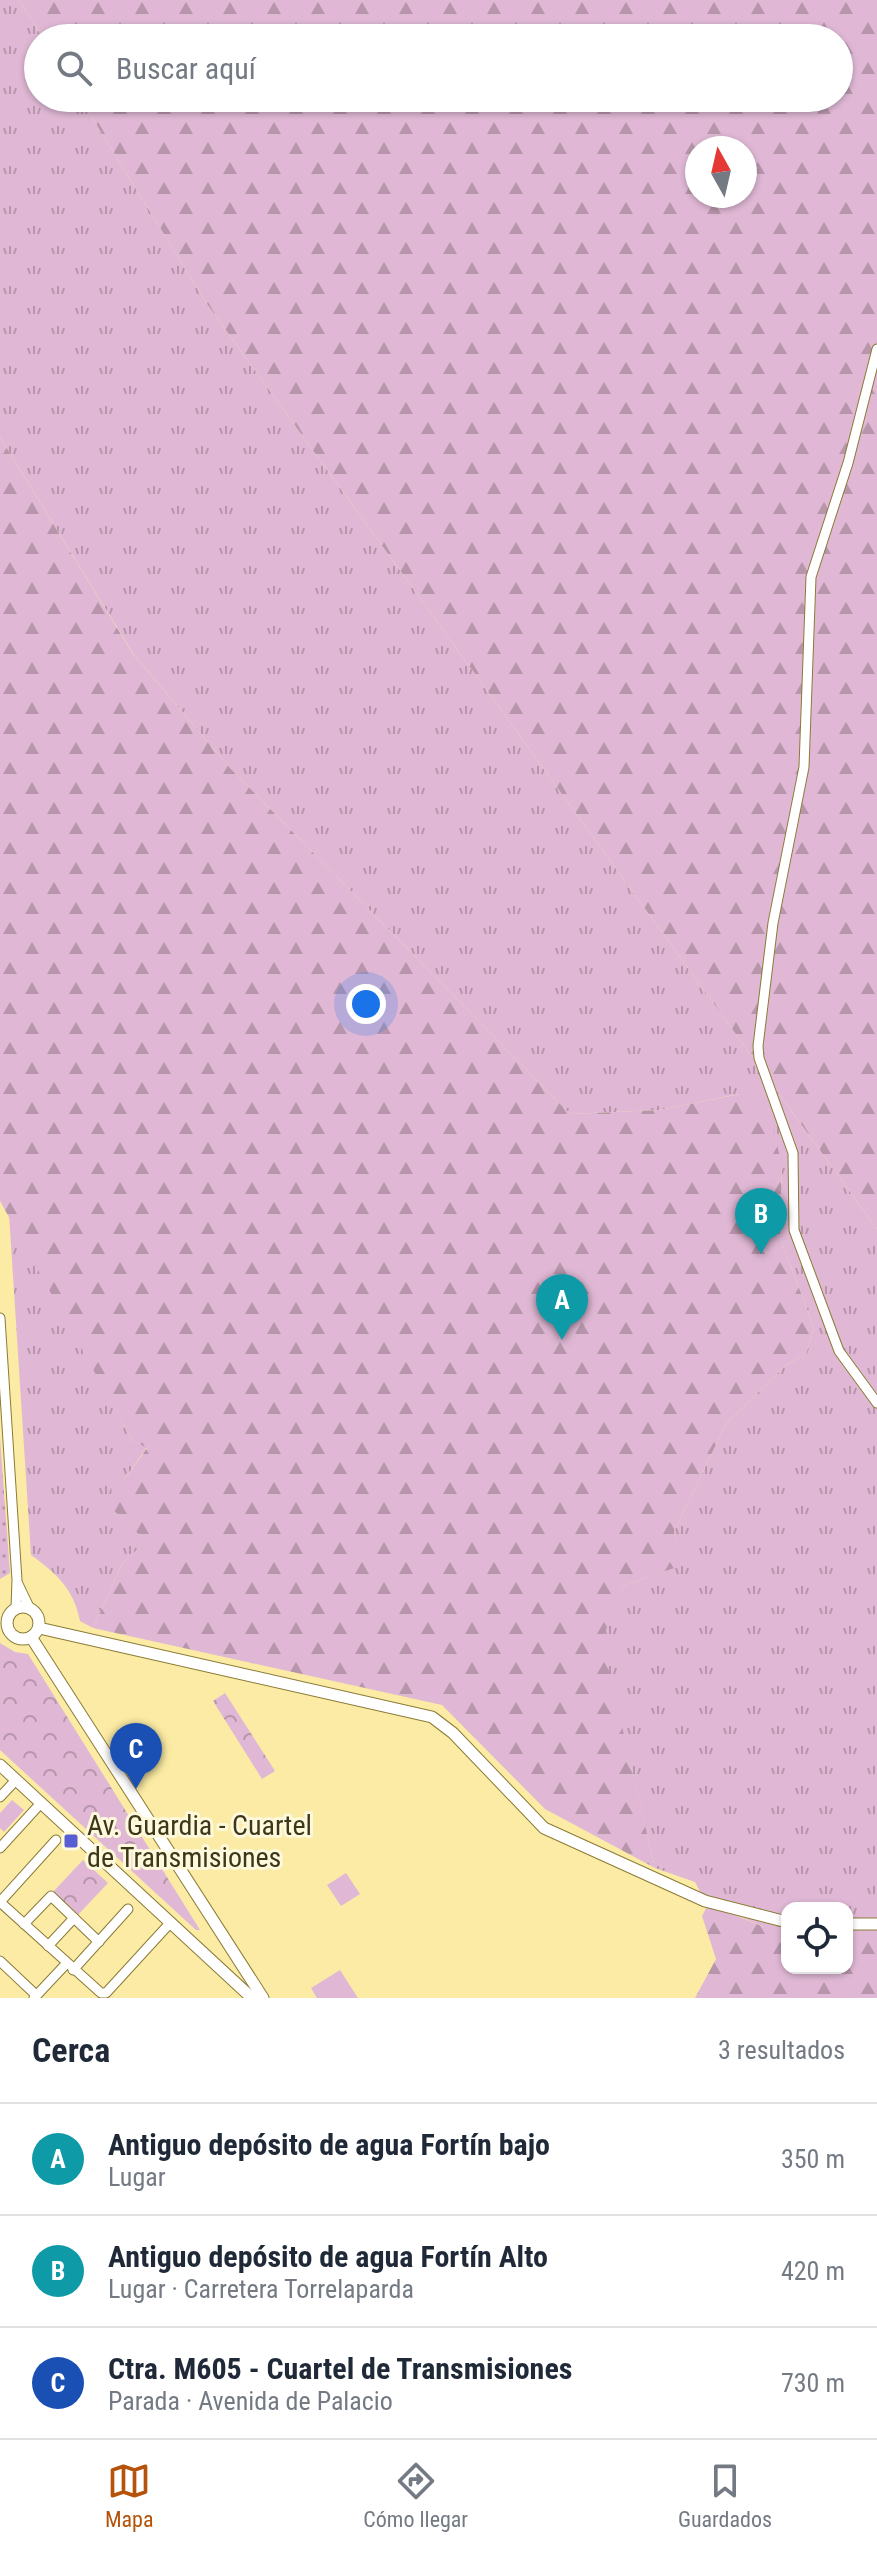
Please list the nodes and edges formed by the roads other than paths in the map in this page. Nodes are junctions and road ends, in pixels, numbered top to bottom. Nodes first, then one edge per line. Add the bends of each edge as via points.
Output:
1 (877, 349) edge
2 (0, 1318) edge
3 (877, 1403) edge
4 (17, 1580) junction
5 (29, 1607) junction
6 (16, 1608) junction
7 (3, 1619) edge
8 (35, 1633) junction
9 (0, 1765) edge
10 (16, 1780) junction
11 (0, 1797) edge
12 (41, 1803) junction
13 (56, 1840) dead end
14 (0, 1848) edge
15 (0, 1902) edge
16 (128, 1909) dead end
17 (74, 1918) junction
18 (781, 1920) edge
19 (171, 1922) junction
20 (24, 1924) junction
21 (853, 1924) edge
22 (877, 1924) edge
23 (223, 1939) junction
24 (99, 1942) junction
25 (48, 1946) junction
26 (207, 1955) junction
27 (0, 1961) edge
28 (69, 1967) junction
29 (35, 1997) edge
30 (252, 1998) edge
31 (263, 1998) edge

1 - 3 street via 811,577 804,767 773,923 758,1046 793,1153 794,1230 839,1351
2 - 4 street
4 - 5 street
4 - 6 street
5 - 6 street
5 - 8 street via 38,1616
6 - 7 street
7 - 8 street via 14,1637
8 - 18 street via 432,1717 528,1815 564,1839 705,1901
8 - 23 street
9 - 10 street
10 - 11 street
10 - 12 street
12 - 14 street
12 - 19 street
13 - 15 street
15 - 20 street
16 - 24 street
17 - 20 street via 51,1896
17 - 24 street
17 - 25 street
19 - 26 street
19 - 28 street via 106,1993
20 - 25 street
21 - 22 street
23 - 26 street via 228,1951 224,1959
23 - 31 street
24 - 28 street
25 - 28 street
26 - 30 street
27 - 29 street
28 - 29 street

